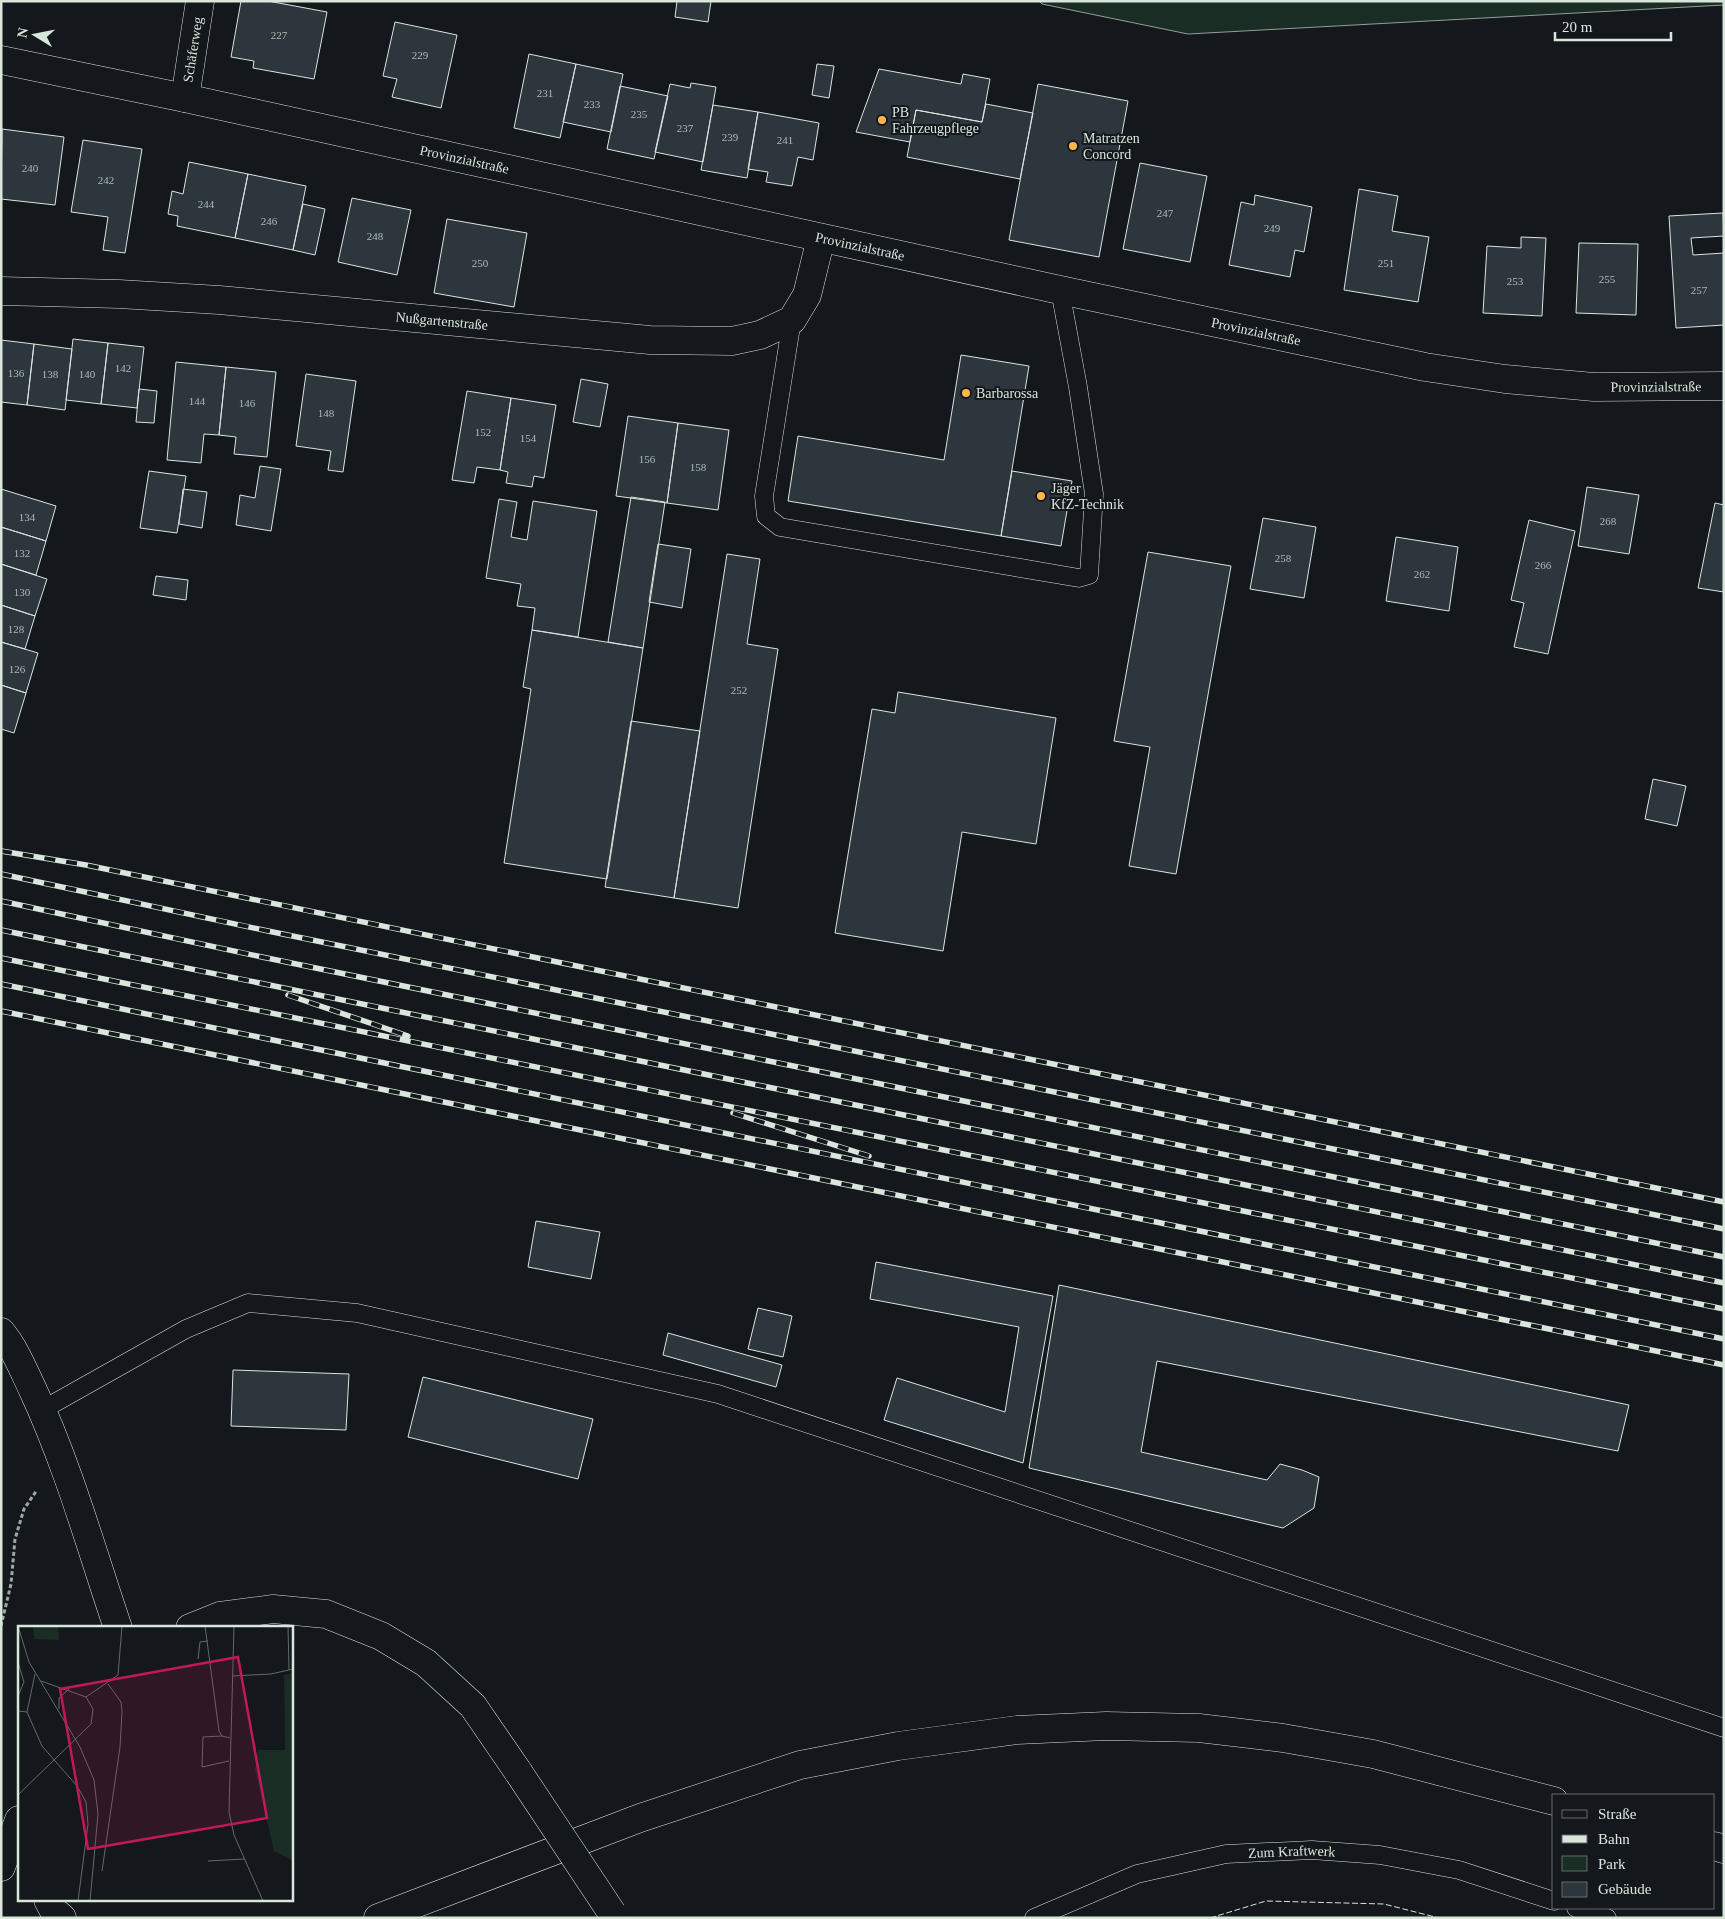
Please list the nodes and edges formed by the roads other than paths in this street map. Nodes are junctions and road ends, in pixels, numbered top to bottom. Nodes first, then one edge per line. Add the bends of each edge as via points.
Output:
1 (200, 1) edge
2 (1, 60) edge
3 (185, 98) junction
4 (822, 238) junction
5 (1060, 290) junction
6 (1, 291) edge
7 (792, 320) junction
8 (1724, 386) edge
9 (1, 1332) edge
10 (42, 1410) junction
11 (117, 1626) edge
12 (195, 1626) edge
13 (1724, 1728) edge
14 (1552, 1800) edge
15 (18, 1823) edge
16 (1, 1867) edge
17 (1552, 1899) edge
18 (49, 1902) edge
19 (1579, 1909) edge
20 (613, 1915) edge
21 (62, 1918) edge
22 (378, 1918) edge
23 (1034, 1918) edge
24 (1606, 1918) edge

1 - 3 main road, Schäferweg
2 - 3 main road, Provinzialstraße
3 - 4 main road, Provinzialstraße
4 - 5 main road, Provinzialstraße
4 - 7 main road via 807,295
5 - 7 lane via 1094,494 1088,574 1079,578 789,529 780,527 766,516 764,496
5 - 8 main road, Provinzialstraße via 1416,365 1505,379 1594,387
6 - 7 main road, Nußgartenstraße via 219,300 650,340 732,341 760,335
9 - 10 main road via 10,1343
10 - 11 main road
10 - 13 lane via 186,1329 248,1303 357,1313 718,1394
12 - 20 main road, bridge via 220,1616 273,1609 326,1614 381,1636 426,1663 472,1706
14 - 22 main road via 1373,1754 1273,1737 1199,1728 1106,1726 1017,1730 898,1746 800,1765 640,1818
15 - 16 main road
17 - 23 lane, Zum Kraftwerk via 1459,1870 1380,1855 1312,1850 1226,1854 1137,1874
18 - 21 main road
19 - 24 lane

